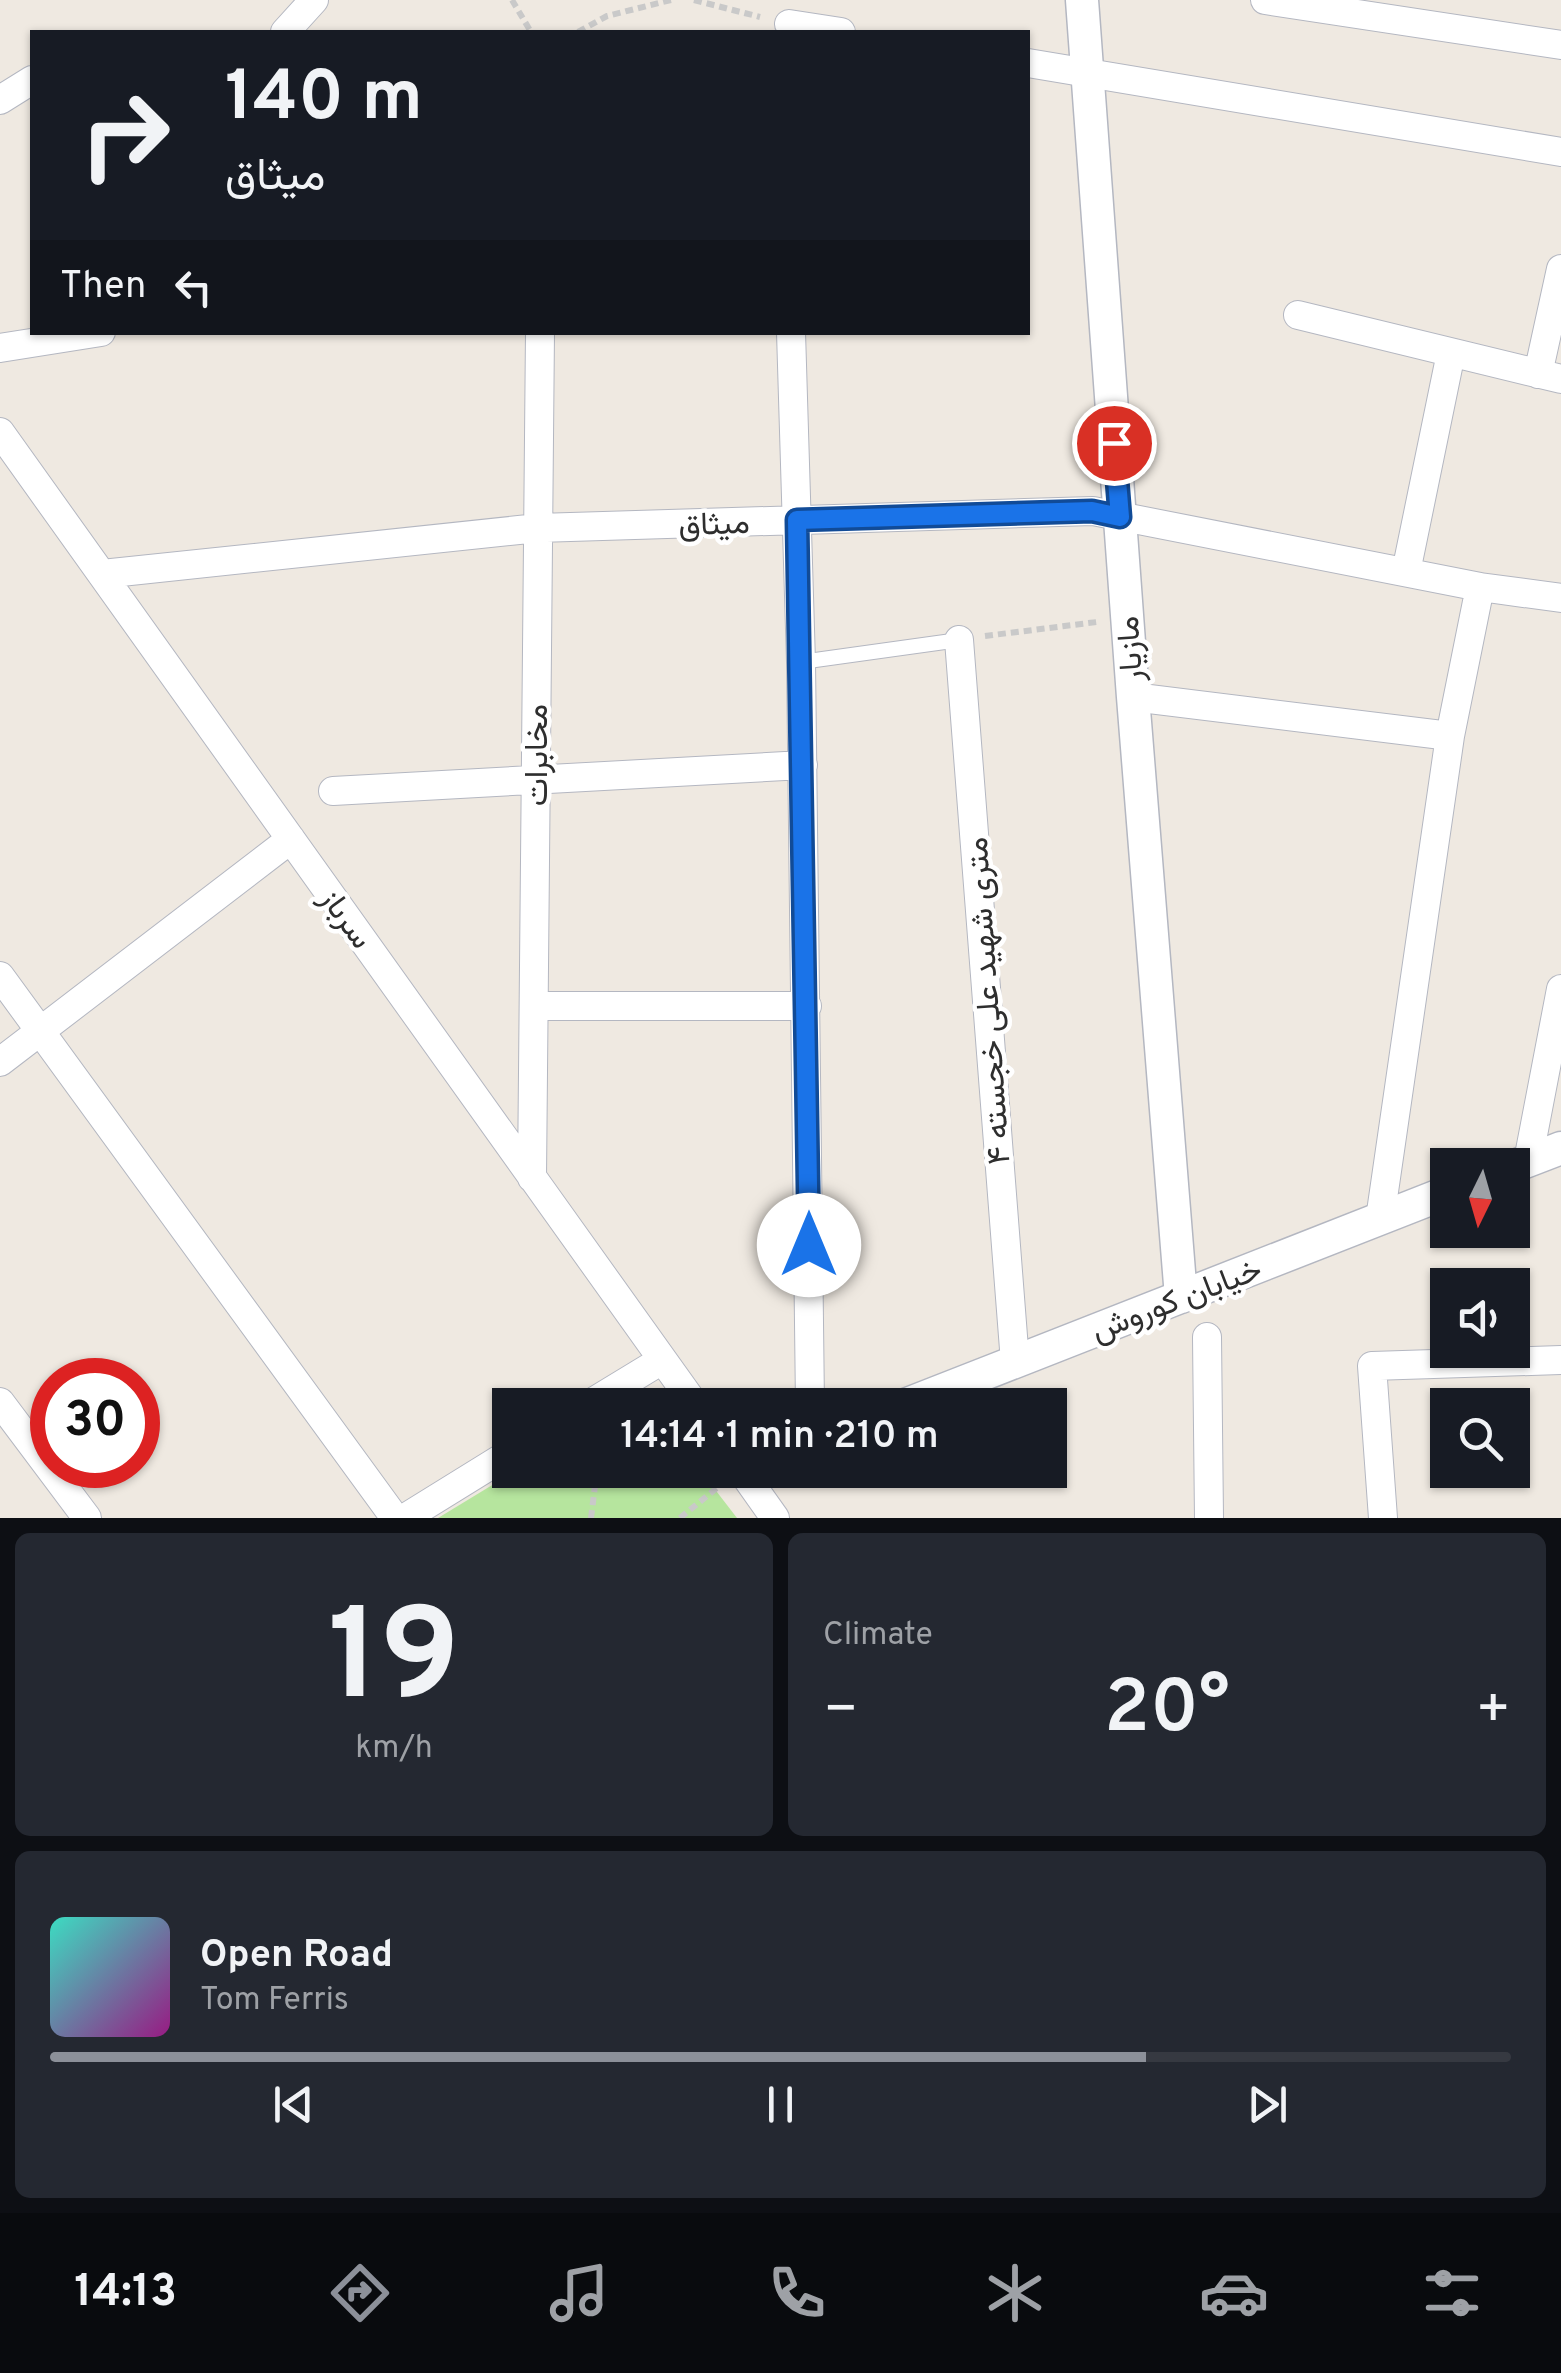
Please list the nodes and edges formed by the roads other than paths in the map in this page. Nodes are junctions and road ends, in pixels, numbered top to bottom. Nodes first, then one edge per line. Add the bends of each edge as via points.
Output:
1 (314, 0) edge
2 (1082, 0) edge
3 (1266, 0) edge
4 (790, 19) edge
5 (287, 30) edge
6 (833, 30) edge
7 (1561, 45) edge
8 (1030, 64) edge
9 (1088, 73) junction
10 (30, 81) edge
11 (0, 100) edge
12 (1561, 152) edge
13 (1561, 268) edge
14 (1298, 315) dead end
15 (81, 335) edge
16 (540, 335) edge
17 (791, 335) edge
18 (0, 348) edge
19 (1451, 352) junction
20 (1550, 376) edge
21 (0, 432) edge
22 (1120, 517) junction
23 (797, 520) junction
24 (538, 528) junction
25 (1406, 572) junction
26 (102, 574) junction
27 (1480, 587) junction
28 (1561, 598) edge
29 (960, 640) joint
30 (802, 662) junction
31 (1133, 697) junction
32 (1450, 736) junction
33 (803, 765) junction
34 (536, 780) junction
35 (333, 791) dead end
36 (291, 840) junction
37 (0, 976) edge
38 (1561, 989) edge
39 (534, 1006) junction
40 (807, 1006) junction
41 (42, 1030) junction
42 (0, 1062) edge
43 (1524, 1148) edge
44 (1561, 1148) edge
45 (1530, 1160) edge
46 (532, 1178) junction
47 (1430, 1199) edge
48 (1380, 1219) junction
49 (1181, 1297) junction
50 (1206, 1337) dead end
51 (662, 1360) junction
52 (1561, 1360) edge
53 (1015, 1362) junction
54 (616, 1388) edge
55 (682, 1388) edge
56 (810, 1388) edge
57 (949, 1388) edge
58 (0, 1402) edge
59 (492, 1464) edge
60 (745, 1488) edge
61 (88, 1518) edge
62 (395, 1518) edge
63 (405, 1518) edge
64 (775, 1518) edge
65 (1208, 1518) edge
66 (1383, 1518) edge

1 - 5 street
2 - 9 street, مازیار
3 - 7 street
4 - 6 street
8 - 9 street
9 - 12 street
9 - 22 street, مازیار
10 - 11 street
13 - 20 street
14 - 19 street
15 - 18 street
16 - 24 street, مخابرات
17 - 23 street
19 - 20 street
19 - 25 street
21 - 26 street, سرباز
22 - 23 street, میثاق via 1092,511
22 - 25 street, میثاق
22 - 31 street, مازیار
23 - 24 street, میثاق
23 - 30 street
24 - 26 street, میثاق
24 - 34 street, مخابرات
25 - 27 street, میثاق
26 - 36 street, سرباز
27 - 28 street, میثاق
27 - 32 street
29 - 30 lane
29 - 53 street, ۴ متری شهید علی خجسته
30 - 33 street
31 - 32 street
31 - 49 street, مازیار
32 - 48 street
33 - 34 street
33 - 40 street
34 - 35 street
34 - 39 street, مخابرات
36 - 41 street
36 - 46 street, سرباز
37 - 41 street
38 - 43 street
39 - 40 street
39 - 46 street, مخابرات
40 - 56 street
41 - 42 street
41 - 62 street
44 - 45 street
46 - 51 street, سرباز
47 - 48 street, خیابان کوروش
48 - 49 street, خیابان کوروش
49 - 53 street, خیابان کوروش
50 - 65 street
51 - 54 street
51 - 55 street, سرباز
52 - 66 street via 1372,1366
53 - 57 street, خیابان کوروش
58 - 61 street
59 - 63 street
60 - 64 street

